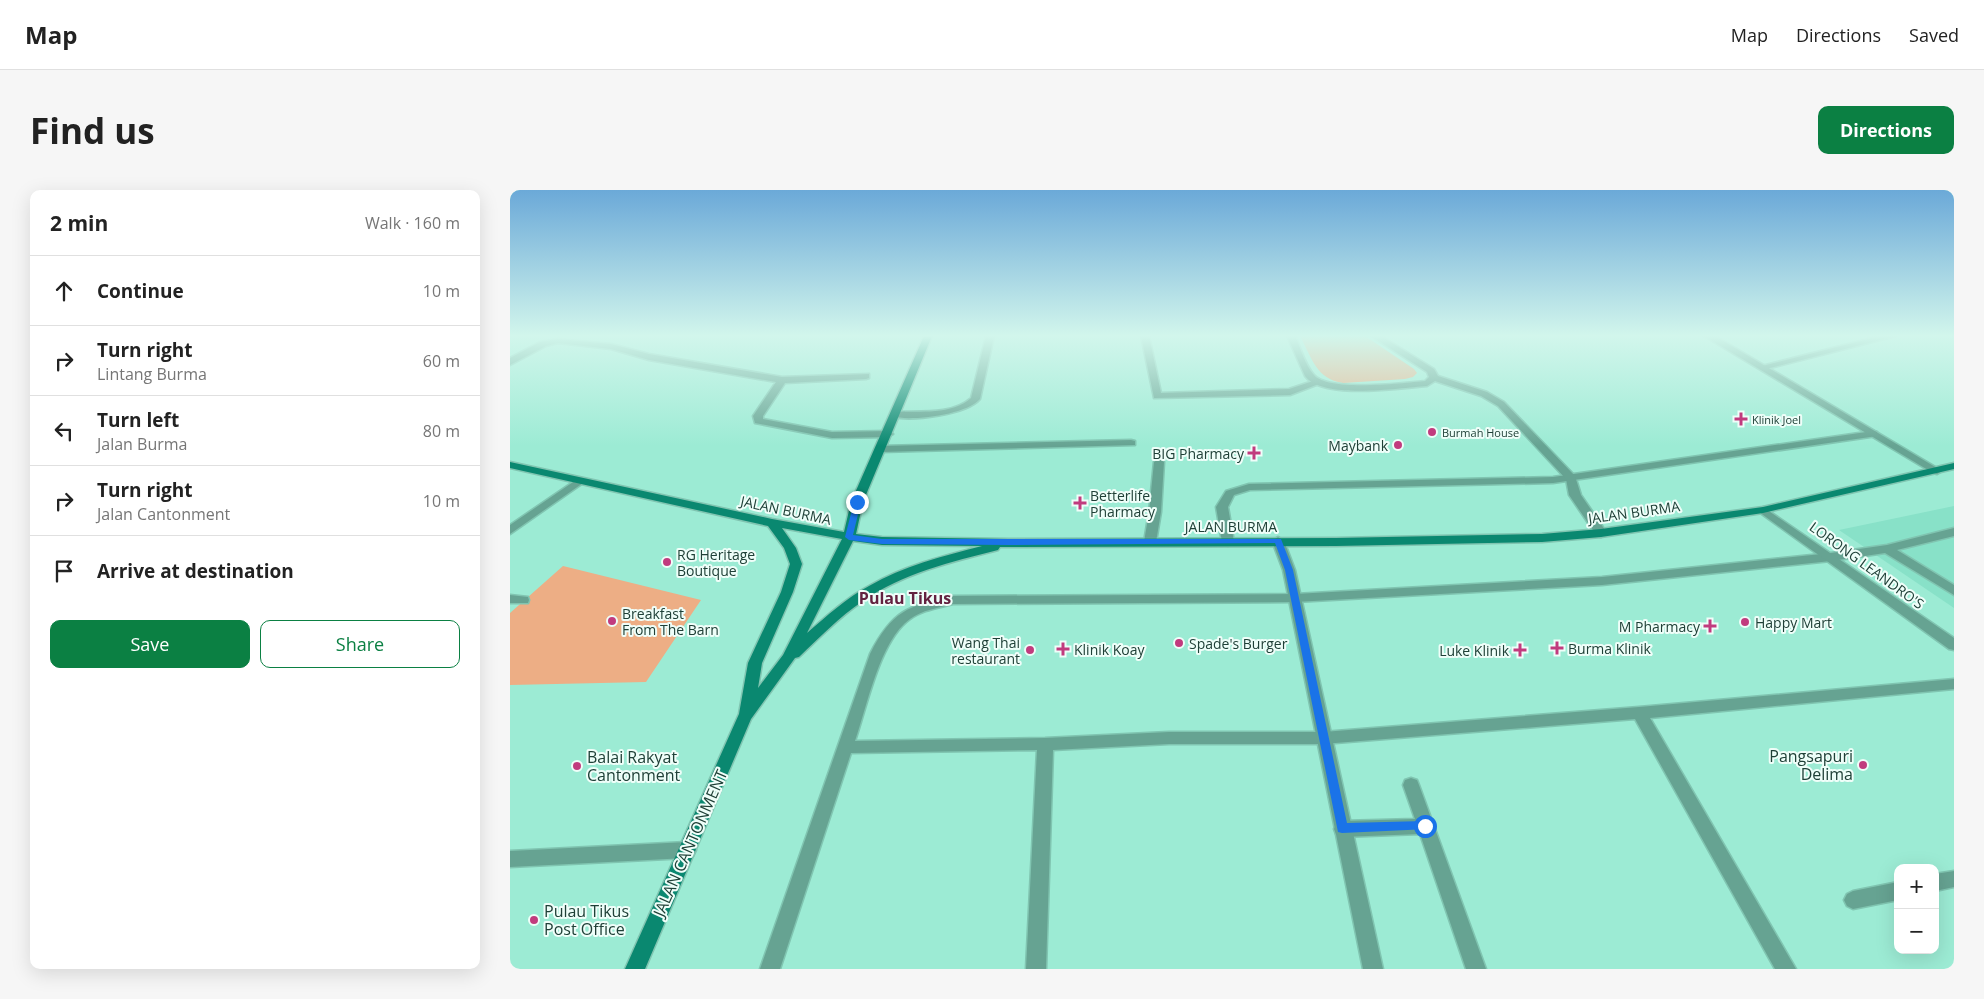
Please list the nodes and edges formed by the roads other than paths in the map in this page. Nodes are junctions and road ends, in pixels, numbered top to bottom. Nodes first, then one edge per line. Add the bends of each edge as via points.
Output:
1 (738, 372) edge
2 (913, 372) edge
3 (981, 372) edge
4 (1153, 372) edge
5 (1308, 372) edge
6 (1432, 372) edge
7 (1771, 372) edge
8 (866, 376) dead end
9 (1434, 378) junction
10 (782, 380) junction
11 (1319, 382) junction
12 (896, 415) junction
13 (888, 434) junction
14 (1873, 434) junction
15 (1131, 443) dead end
16 (881, 449) junction
17 (1159, 462) dead end
18 (510, 465) edge
19 (1954, 466) edge
20 (1937, 471) junction
21 (1572, 478) junction
22 (578, 481) junction
23 (1763, 510) junction
24 (772, 523) junction
25 (510, 530) edge
26 (1954, 532) edge
27 (1601, 533) junction
28 (849, 537) junction
29 (1278, 541) junction
30 (1150, 542) junction
31 (1228, 542) junction
32 (1008, 543) junction
33 (1887, 549) junction
34 (1831, 557) junction
35 (1954, 591) edge
36 (510, 598) edge
37 (1295, 598) junction
38 (524, 600) dead end
39 (1954, 645) edge
40 (788, 658) junction
41 (1954, 684) edge
42 (1639, 713) junction
43 (745, 716) junction
44 (1323, 738) junction
45 (1045, 744) junction
46 (847, 747) junction
47 (1411, 785) dead end
48 (1425, 826) junction
49 (1342, 828) junction
50 (687, 850) junction
51 (510, 860) edge
52 (1954, 879) edge
53 (1939, 882) edge
54 (1894, 891) edge
55 (1853, 900) dead end
56 (635, 969) edge
57 (770, 969) edge
58 (1036, 969) edge
59 (1373, 969) edge
60 (1476, 969) edge
61 (1786, 969) edge

1 - 10 street
2 - 12 main road, JALAN CANTONMENT
3 - 12 street via 975,399 958,410
4 - 11 street via 1157,396 1290,392
5 - 11 street
6 - 9 street
7 - 14 street
8 - 10 street
9 - 11 street via 1427,384 1361,387 1326,386
9 - 21 street via 1484,394 1501,404
10 - 13 street via 758,416 758,421 832,435
12 - 13 main road, JALAN CANTONMENT
13 - 16 main road, JALAN CANTONMENT
14 - 20 street
14 - 21 street
15 - 16 street
16 - 28 main road, JALAN CANTONMENT via 857,502
17 - 30 street
18 - 22 main road, JALAN BURMA
19 - 20 main road, JALAN BURMA
20 - 23 main road, JALAN BURMA
21 - 27 street via 1574,495
21 - 31 street via 1249,488 1230,493 1222,507
22 - 24 main road, JALAN BURMA
22 - 25 street
23 - 27 main road, JALAN BURMA
23 - 34 street, LORONG LEANDRO'S
24 - 28 main road, JALAN BURMA
24 - 43 main road, JALAN CANTONMENT via 790,548 796,564 755,663
26 - 33 street
27 - 29 main road, JALAN BURMA via 1542,538
28 - 32 main road, JALAN BURMA via 882,541
28 - 40 main road, JALAN CANTONMENT
29 - 31 main road, JALAN BURMA
29 - 37 street
30 - 31 main road, JALAN BURMA
30 - 32 main road, JALAN BURMA
32 - 40 main road via 919,568 879,585 836,615
33 - 34 street
33 - 35 street
34 - 37 street via 1602,581
34 - 39 street, LORONG LEANDRO'S
36 - 38 street
37 - 44 street
37 - 46 street via 953,600 926,606 902,617 887,633
40 - 43 main road, JALAN CANTONMENT
41 - 42 street
42 - 44 street
42 - 61 street
43 - 50 main road, JALAN CANTONMENT
44 - 45 street via 1170,738
44 - 49 street
45 - 46 street
45 - 58 street
46 - 57 street
47 - 48 street
48 - 49 street
48 - 60 street
49 - 59 street
50 - 51 street
50 - 56 main road, JALAN CANTONMENT
52 - 53 street
54 - 55 street

